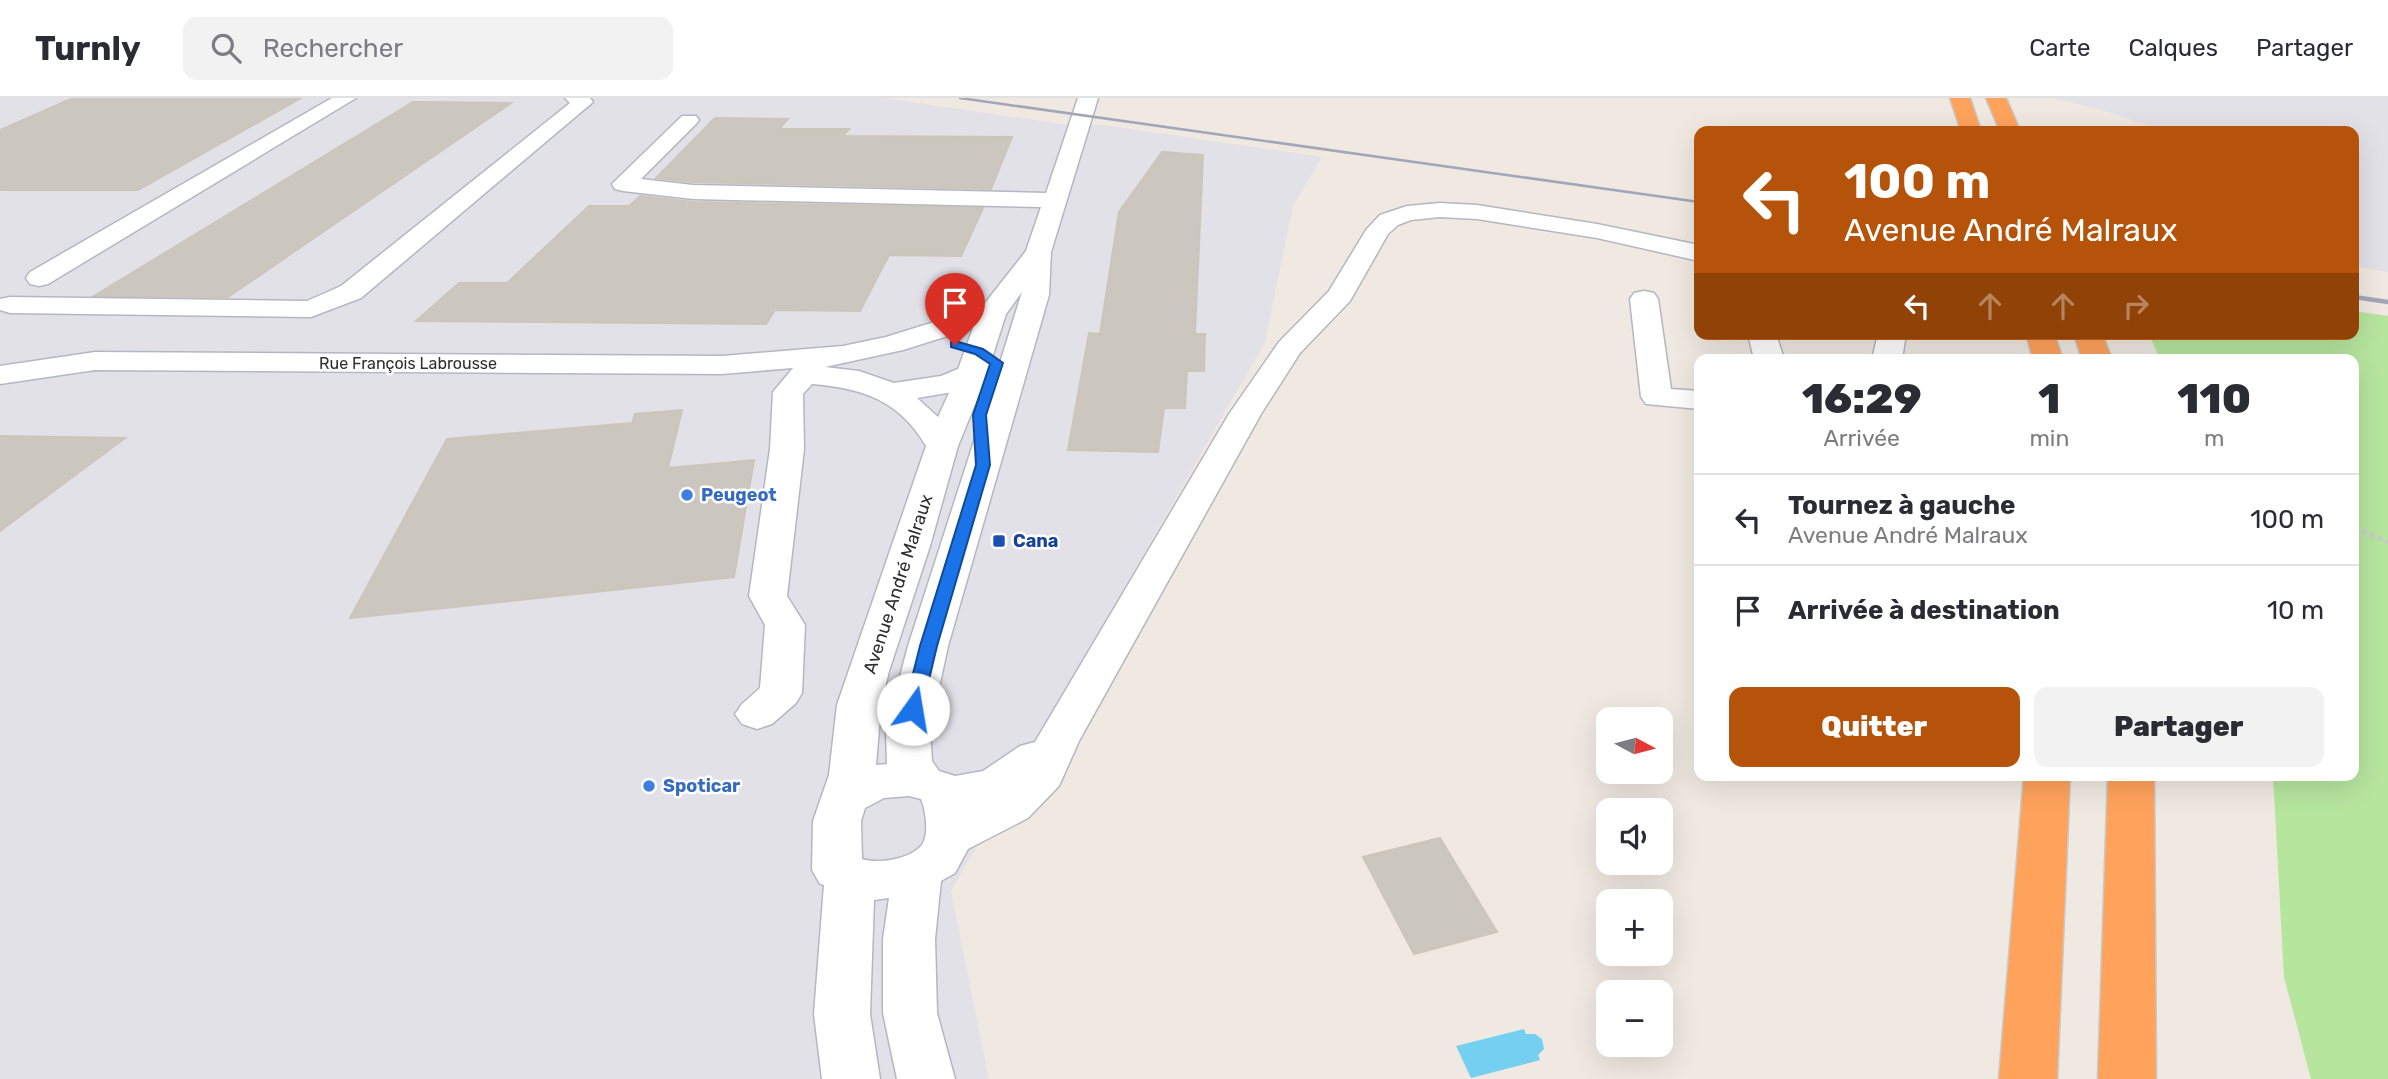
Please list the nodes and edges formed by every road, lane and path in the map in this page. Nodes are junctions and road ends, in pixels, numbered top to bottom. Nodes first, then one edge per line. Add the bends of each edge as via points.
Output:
1 (346, 98) edge
2 (575, 98) edge
3 (1088, 98) edge
4 (1960, 98) edge
5 (1996, 98) edge
6 (689, 120) dead end
7 (1969, 126) edge
8 (2008, 126) edge
9 (1055, 200) junction
10 (1038, 252) junction
11 (1694, 252) edge
12 (1644, 299) dead end
13 (3, 303) edge
14 (992, 313) junction
15 (1026, 326) junction
16 (918, 336) junction
17 (0, 353) edge
18 (95, 361) junction
19 (982, 364) junction
20 (811, 366) junction
21 (0, 375) edge
22 (886, 393) junction
23 (1694, 409) edge
24 (942, 446) junction
25 (983, 465) junction
26 (2359, 530) edge
27 (2388, 542) edge
28 (757, 714) dead end
29 (2047, 781) edge
30 (2131, 781) edge
31 (844, 798) junction
32 (933, 822) junction
33 (850, 875) junction
34 (851, 1079) edge
35 (926, 1079) edge
36 (2028, 1079) edge
37 (2127, 1079) edge

1 - 13 street
2 - 13 street via 583,102 351,292 311,309
3 - 9 street, Avenue André Malraux
4 - 7 highway
5 - 8 highway
6 - 9 street via 623,184 693,192
9 - 10 street, Avenue André Malraux
10 - 14 street, Avenue André Malraux
10 - 15 street, Avenue André Malraux via 1035,295
11 - 32 street via 1477,212 1407,213 1390,220 1378,230 1340,295 1289,348 1245,414 1057,741 1043,774 1011,806
12 - 23 street via 1657,397
14 - 16 street, Rue François Labrousse
14 - 19 street, Avenue André Malraux
15 - 19 street, Avenue André Malraux
15 - 25 street, Avenue André Malraux
16 - 19 street
16 - 20 street, Rue François Labrousse
17 - 18 street, Rue François Labrousse via 72,355
18 - 20 street, Rue François Labrousse
18 - 21 street, Rue François Labrousse
19 - 22 street via 947,384
19 - 24 street, Avenue André Malraux
19 - 25 street, Avenue André Malraux via 979,415
20 - 22 street, Rue François Labrousse via 861,380
20 - 28 street via 788,392 787,449 768,596 785,625 780,693
22 - 24 street, Rue François Labrousse via 903,401 933,428
24 - 31 street, Avenue André Malraux via 868,671 859,705 852,775
25 - 32 street, Avenue André Malraux via 928,646 908,730 909,763
26 - 27 path
29 - 36 highway
30 - 37 highway
31 - 32 street via 875,782 910,779
31 - 33 street via 836,821 835,853 837,870
32 - 33 street via 906,877 868,881
32 - 35 street via 909,939 911,1013
33 - 34 street via 842,1014

